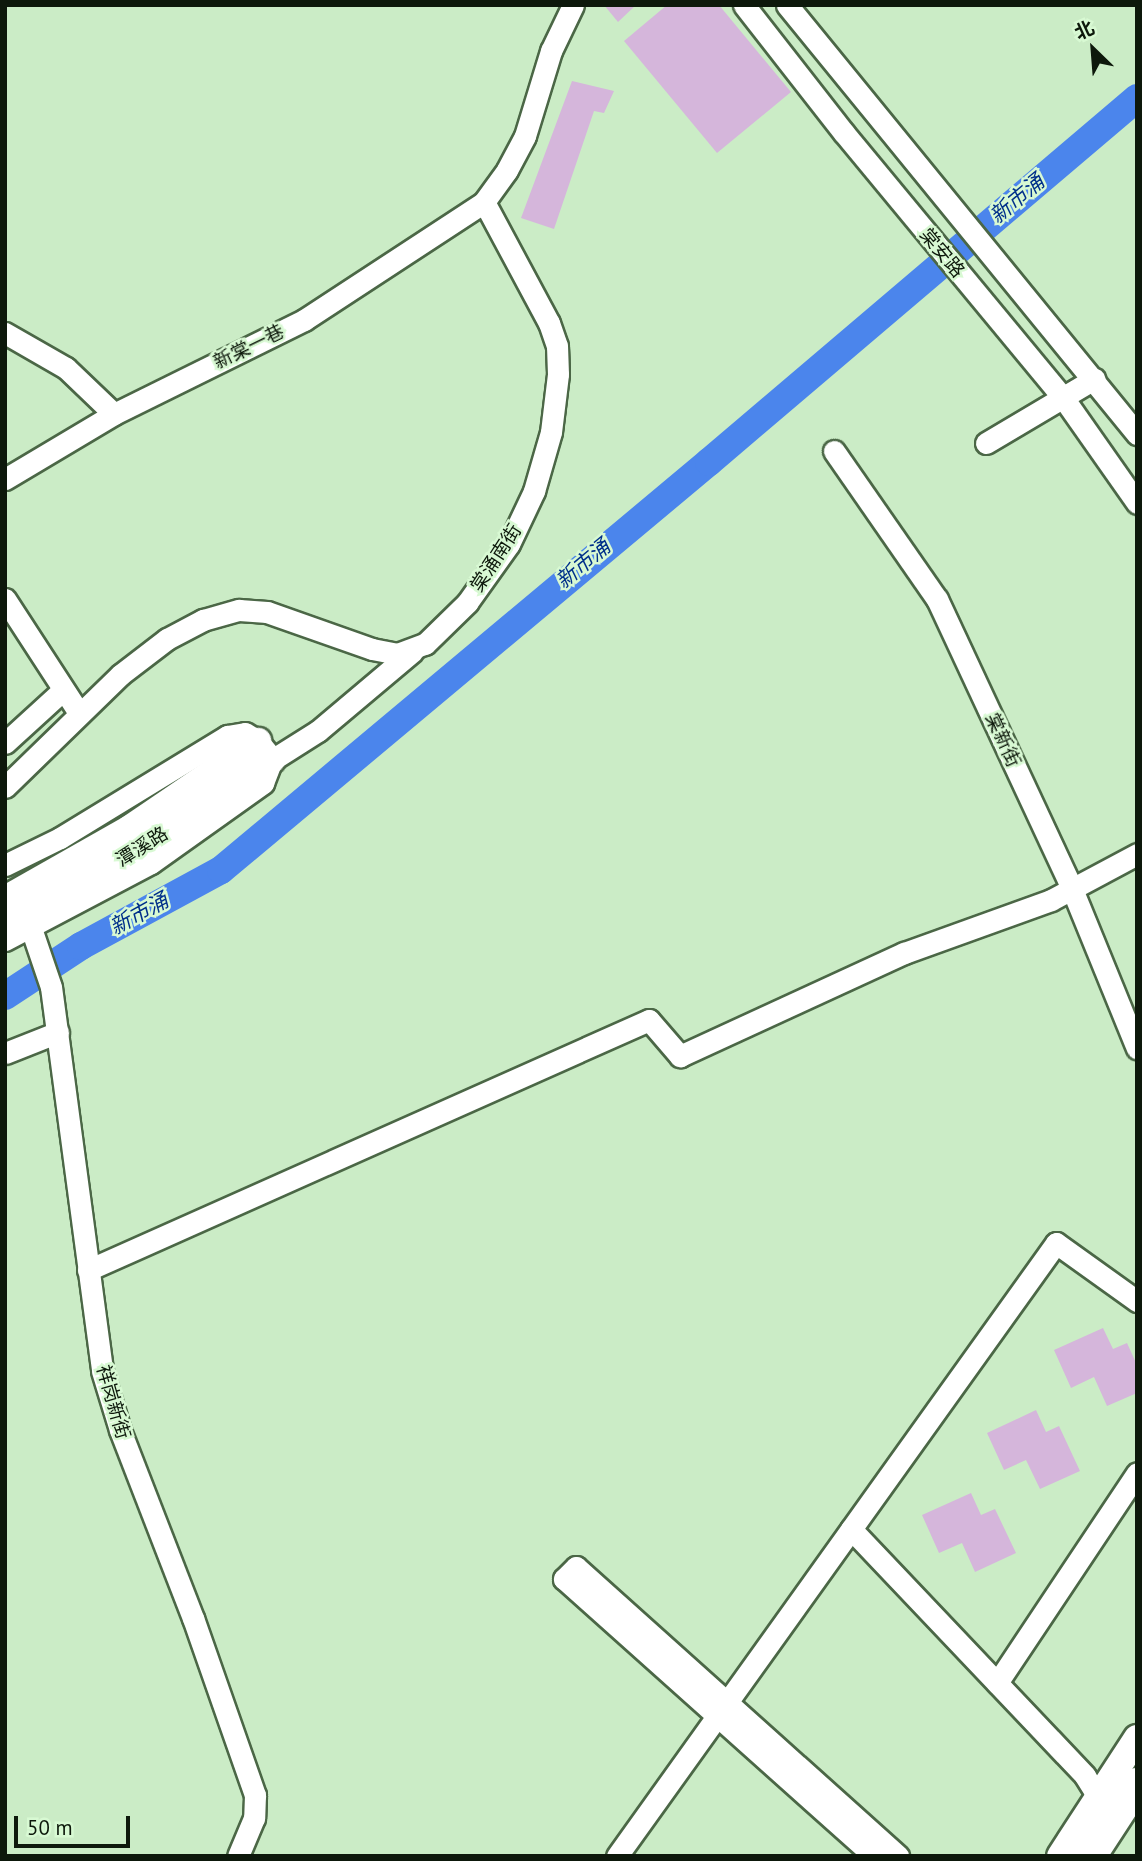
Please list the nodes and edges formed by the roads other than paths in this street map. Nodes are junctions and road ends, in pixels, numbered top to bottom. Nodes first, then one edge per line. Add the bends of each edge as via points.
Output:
1 (573, 5) edge
2 (744, 5) edge
3 (787, 5) edge
4 (484, 202) junction
5 (5, 333) edge
6 (1094, 379) junction
7 (1064, 399) junction
8 (114, 414) junction
9 (1137, 434) edge
10 (986, 443) dead end
11 (834, 451) dead end
12 (5, 479) edge
13 (1137, 503) edge
14 (5, 599) edge
15 (414, 650) junction
16 (63, 690) junction
17 (79, 713) junction
18 (5, 743) edge
19 (265, 750) junction
20 (223, 778) junction
21 (5, 787) edge
22 (1137, 854) edge
23 (5, 865) edge
24 (1072, 888) junction
25 (5, 899) edge
26 (18, 925) edge
27 (5, 940) edge
28 (58, 1032) junction
29 (1137, 1048) edge
30 (5, 1053) edge
31 (88, 1270) junction
32 (1137, 1301) edge
33 (1137, 1473) edge
34 (851, 1529) junction
35 (997, 1683) junction
36 (722, 1709) junction
37 (1137, 1738) edge
38 (1137, 1784) edge
39 (1098, 1797) junction
40 (1137, 1806) edge
41 (238, 1856) edge
42 (617, 1856) edge
43 (874, 1856) edge
44 (898, 1856) edge
45 (1060, 1856) edge
46 (1090, 1856) edge
47 (1104, 1856) edge

1 - 4 street via 551,51 525,136
2 - 7 street, 棠安路
3 - 6 street, 棠安路
4 - 8 street, 新棠一巷 via 304,320
4 - 15 street, 棠涌南街 via 554,334 558,359 555,413 537,481 509,544 450,621
5 - 8 street via 66,368
6 - 7 street
6 - 9 street, 棠安路
7 - 10 street
7 - 13 street, 棠安路
8 - 12 street, 新棠一巷
11 - 24 street, 棠新街 via 937,599
14 - 16 street
15 - 17 street via 388,654 282,616 239,610 203,620 167,639
15 - 19 street, 棠涌南街 via 318,731
16 - 17 street
16 - 18 street
17 - 21 street
19 - 20 main road, 潭溪路
19 - 23 street via 245,733 228,736 60,838
19 - 26 street via 263,783 211,822 151,863
20 - 25 main road, 潭溪路
20 - 26 main road, 潭溪路 via 121,860
22 - 24 street
24 - 29 street, 棠新街
24 - 31 street via 1051,900 904,953 680,1056 649,1020
26 - 27 street
26 - 28 street, 祥岗新街 via 38,955 51,987
28 - 30 street
28 - 31 street, 祥岗新街
31 - 41 street, 祥岗新街 via 111,1405 255,1795 254,1818
32 - 34 street via 1056,1243
33 - 35 street
34 - 35 street
34 - 36 street
35 - 39 street via 1085,1776
36 - 36 street via 576,1567 564,1579
36 - 42 street
36 - 43 street
36 - 44 street
37 - 39 main road
38 - 46 highway
39 - 45 main road
40 - 47 main road

